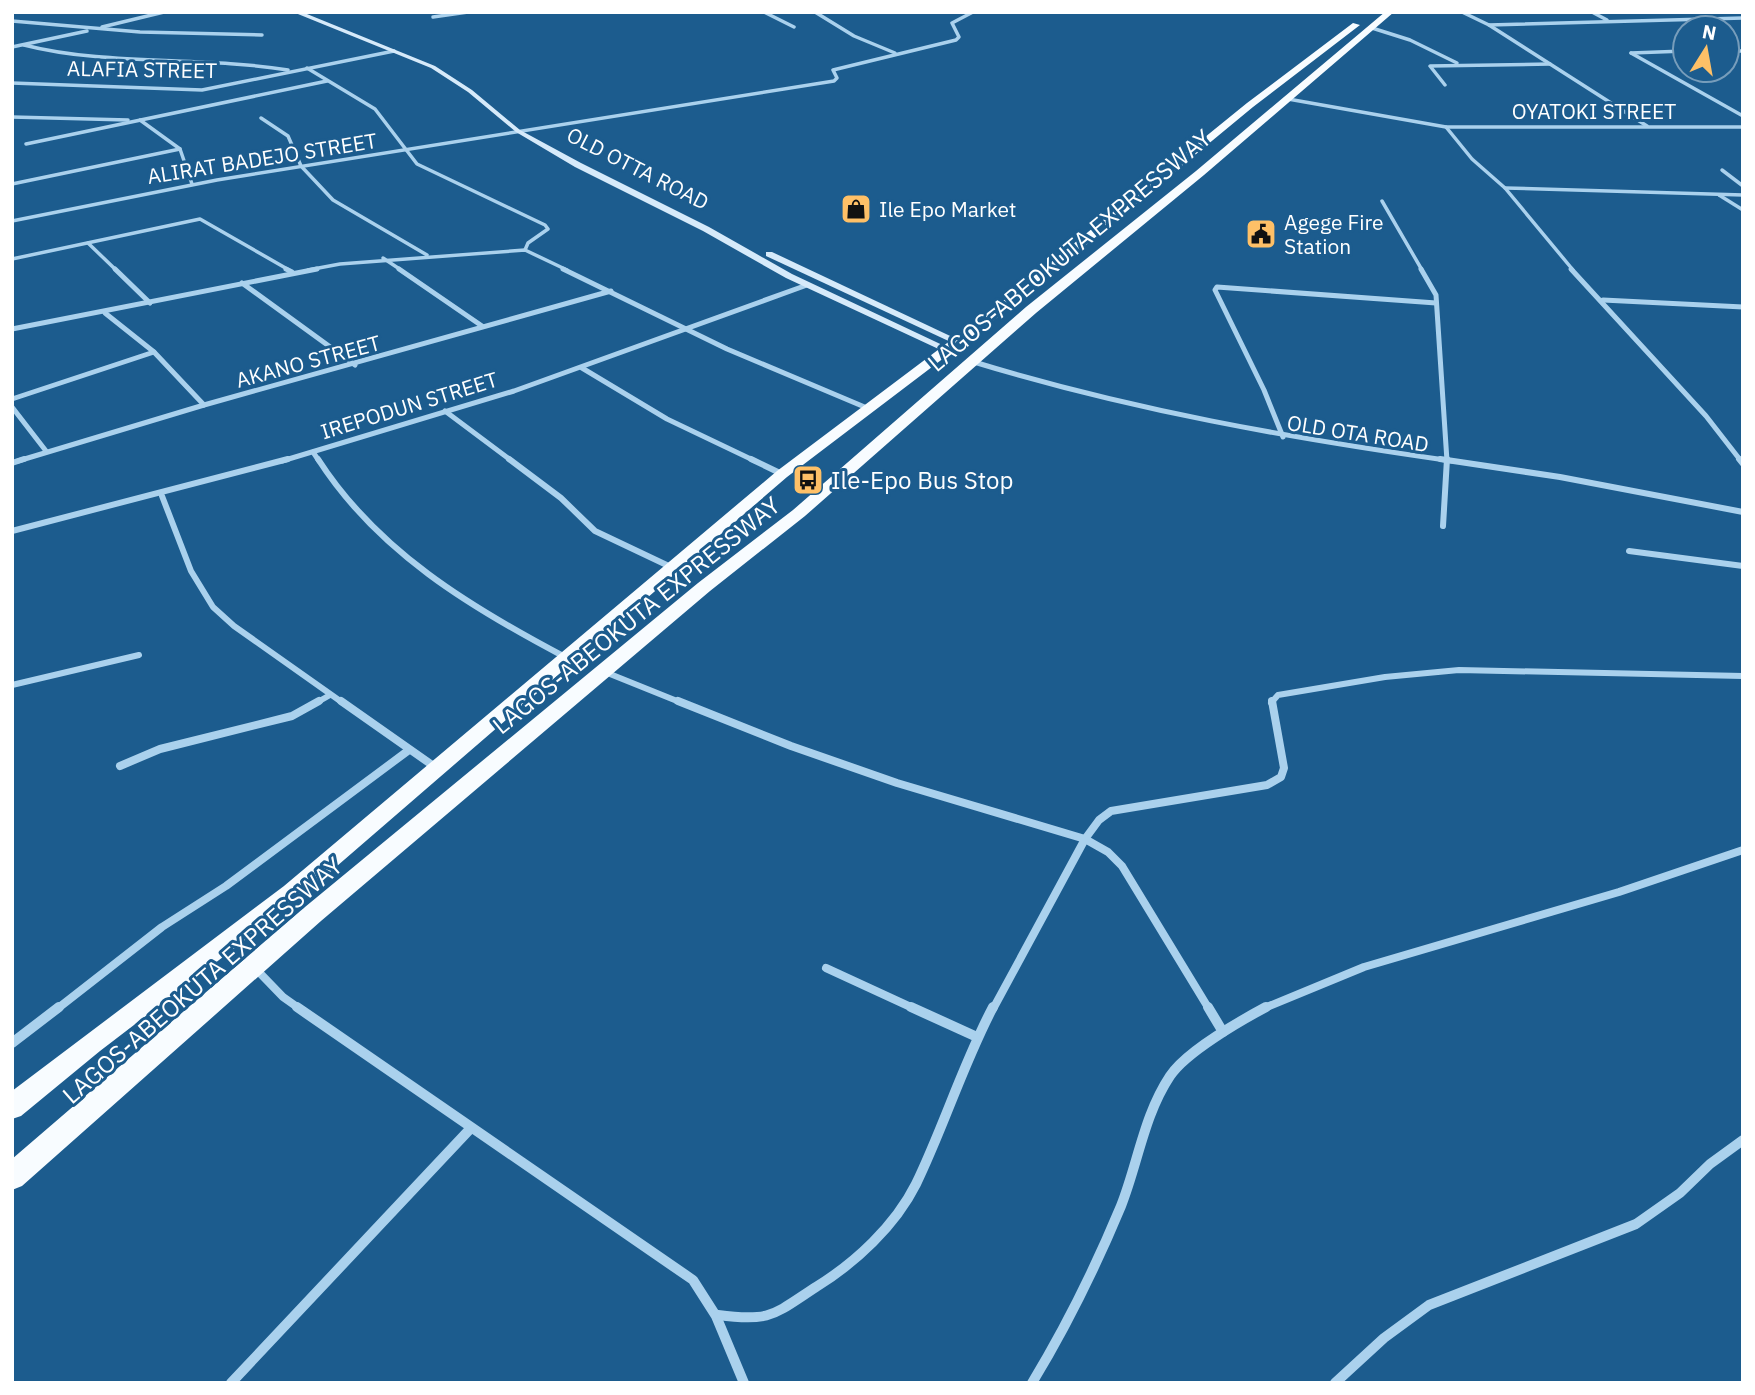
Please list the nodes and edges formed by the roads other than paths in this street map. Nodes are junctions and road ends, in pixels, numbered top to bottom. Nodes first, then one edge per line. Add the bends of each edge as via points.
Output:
1 (164, 12) edge
2 (296, 12) edge
3 (310, 12) edge
4 (468, 12) edge
5 (764, 12) edge
6 (815, 12) edge
7 (973, 12) edge
8 (1390, 12) edge
9 (1462, 12) edge
10 (1592, 12) edge
11 (433, 17) dead end
12 (1671, 19) edge
13 (1371, 20) edge
14 (12, 22) edge
15 (1610, 22) junction
16 (1489, 25) junction
17 (794, 27) dead end
18 (96, 29) junction
19 (262, 35) dead end
20 (24, 44) junction
21 (12, 47) edge
22 (394, 51) junction
23 (1671, 51) edge
24 (896, 54) junction
25 (1551, 64) junction
26 (1461, 65) junction
27 (307, 68) junction
28 (292, 71) junction
29 (1671, 75) edge
30 (328, 81) junction
31 (12, 83) edge
32 (1687, 84) edge
33 (1445, 85) dead end
34 (1288, 99) junction
35 (1743, 116) edge
36 (12, 117) edge
37 (261, 118) dead end
38 (140, 120) junction
39 (1647, 126) junction
40 (1446, 127) junction
41 (1743, 127) edge
42 (531, 130) junction
43 (518, 131) junction
44 (26, 144) dead end
45 (180, 149) junction
46 (406, 150) junction
47 (301, 166) junction
48 (1722, 170) dead end
49 (12, 184) edge
50 (192, 184) junction
51 (1505, 188) junction
52 (1718, 194) junction
53 (1743, 194) edge
54 (1382, 201) dead end
55 (1743, 210) edge
56 (12, 221) edge
57 (88, 243) junction
58 (525, 250) junction
59 (427, 255) junction
60 (383, 258) junction
61 (12, 259) edge
62 (292, 273) junction
63 (242, 282) junction
64 (807, 285) junction
65 (612, 291) junction
66 (1603, 300) junction
67 (150, 303) junction
68 (1436, 303) junction
69 (1743, 307) edge
70 (105, 313) junction
71 (482, 326) junction
72 (12, 329) edge
73 (693, 330) junction
74 (953, 346) junction
75 (154, 352) junction
76 (974, 362) junction
77 (355, 365) junction
78 (582, 368) junction
79 (12, 399) edge
80 (204, 405) junction
81 (12, 407) edge
82 (867, 408) junction
83 (445, 411) junction
84 (1283, 437) junction
85 (46, 451) junction
86 (313, 452) junction
87 (12, 463) edge
88 (1447, 463) junction
89 (1743, 464) edge
90 (782, 474) junction
91 (162, 496) junction
92 (1743, 512) edge
93 (1443, 526) dead end
94 (12, 531) edge
95 (1629, 551) dead end
96 (1743, 566) edge
97 (674, 569) junction
98 (139, 655) dead end
99 (566, 658) junction
100 (604, 672) junction
101 (1743, 676) edge
102 (12, 685) edge
103 (330, 695) junction
104 (409, 750) junction
105 (120, 765) dead end
106 (435, 768) junction
107 (1085, 839) junction
108 (1743, 850) edge
109 (292, 892) junction
110 (313, 914) junction
111 (254, 968) junction
112 (826, 968) dead end
113 (1223, 1032) junction
114 (977, 1037) junction
115 (12, 1043) edge
116 (12, 1107) edge
117 (471, 1128) junction
118 (1743, 1140) edge
119 (12, 1177) edge
120 (718, 1315) junction
121 (231, 1383) edge
122 (744, 1383) edge
123 (1032, 1383) edge
124 (1335, 1383) edge

1 - 18 street
2 - 22 main road
3 - 42 main road, OLD OTTA ROAD via 446,67
4 - 11 street
5 - 17 street
6 - 24 street via 860,40
7 - 24 street via 952,23 959,37 956,40
8 - 13 highway, LAGOS-ABEOKUTA EXPRESSWAY
9 - 16 street
10 - 15 street
12 - 15 street
13 - 26 street
13 - 34 highway, LAGOS-ABEOKUTA EXPRESSWAY
13 - 74 highway, LAGOS-ABEOKUTA EXPRESSWAY via 1250,105
14 - 18 street
15 - 16 street
16 - 25 street
18 - 19 street
18 - 20 street
20 - 21 street
20 - 28 street via 55,53 238,62
22 - 27 street, ALAFIA STREET
22 - 43 main road via 445,74
23 - 29 street via 1631,52
24 - 42 street, ALIRAT BADEJO STREET via 833,70 834,81 693,108
25 - 26 street
25 - 39 street
26 - 33 street via 1430,65
27 - 28 street, ALAFIA STREET
27 - 30 street
28 - 31 street, ALAFIA STREET via 202,90
30 - 38 street
30 - 46 street via 375,109
32 - 35 street
34 - 40 street, OYATOKI STREET
34 - 76 highway, LAGOS-ABEOKUTA EXPRESSWAY
36 - 38 street
37 - 47 street via 288,136
38 - 44 street
38 - 45 street
39 - 40 street, OYATOKI STREET
39 - 41 street, OYATOKI STREET
40 - 51 street via 1472,159
42 - 43 street, ALIRAT BADEJO STREET
42 - 74 main road, OLD OTTA ROAD via 587,163
43 - 46 street, ALIRAT BADEJO STREET
43 - 64 main road
45 - 49 street
45 - 50 street
46 - 47 street, ALIRAT BADEJO STREET
46 - 58 street via 411,159 436,174 545,225 548,229
47 - 50 street, ALIRAT BADEJO STREET
47 - 59 street via 339,205
48 - 53 street via 1743,186
50 - 56 street, ALIRAT BADEJO STREET
51 - 52 street
51 - 66 street
52 - 53 street
52 - 55 street
54 - 68 street via 1432,286
57 - 61 street
57 - 62 street via 200,219
57 - 67 street
58 - 59 street
58 - 65 street
59 - 60 street
60 - 62 street
60 - 71 street
62 - 63 street
63 - 67 street
63 - 77 street
64 - 73 street, IREPODUN STREET
64 - 74 main road
65 - 71 street, AKANO STREET
65 - 73 street
66 - 69 street
66 - 89 street
67 - 70 street
68 - 84 street via 1217,287
68 - 88 street
70 - 72 street
70 - 75 street
71 - 77 street, AKANO STREET
73 - 78 street, IREPODUN STREET
73 - 82 street via 748,359
74 - 82 highway, LAGOS-ABEOKUTA EXPRESSWAY
75 - 79 street
75 - 80 street
76 - 84 street, OLD OTA ROAD via 1134,408
76 - 100 highway, LAGOS-ABEOKUTA EXPRESSWAY
77 - 80 street, AKANO STREET
78 - 83 street, IREPODUN STREET
78 - 90 street via 667,419
80 - 85 street, AKANO STREET
81 - 85 street
82 - 90 highway, LAGOS-ABEOKUTA EXPRESSWAY
83 - 86 street, IREPODUN STREET
83 - 97 street via 561,498 595,531
84 - 88 street, OLD OTA ROAD
85 - 87 street, AKANO STREET
86 - 91 street, IREPODUN STREET
86 - 99 street via 360,516 404,555 472,603
88 - 92 street, OLD OTA ROAD via 1566,479
88 - 93 street
90 - 97 highway, LAGOS-ABEOKUTA EXPRESSWAY
91 - 94 street, IREPODUN STREET
91 - 103 street via 204,595 242,632
95 - 96 street
97 - 99 highway, LAGOS-ABEOKUTA EXPRESSWAY
98 - 102 street
99 - 106 highway, LAGOS-ABEOKUTA EXPRESSWAY
100 - 107 street via 883,778
100 - 110 highway, LAGOS-ABEOKUTA EXPRESSWAY
101 - 107 street via 1459,670 1292,690 1271,702 1284,768 1281,777 1267,785 1111,811
103 - 104 street
103 - 105 street via 292,716 160,749
104 - 106 street
104 - 115 street
106 - 109 highway, LAGOS-ABEOKUTA EXPRESSWAY
107 - 113 street via 1122,866
107 - 114 street
108 - 113 street via 1619,892 1364,967 1265,1007
109 - 110 highway
109 - 116 highway, LAGOS-ABEOKUTA EXPRESSWAY
110 - 111 highway, LAGOS-ABEOKUTA EXPRESSWAY
111 - 117 street via 283,997
111 - 119 highway, LAGOS-ABEOKUTA EXPRESSWAY
112 - 114 street
113 - 123 street via 1172,1073 1154,1105 1102,1250
114 - 120 street via 915,1186 860,1255 771,1317
117 - 120 street via 693,1280
117 - 121 street
118 - 124 street via 1710,1164 1681,1194 1636,1224 1429,1305
120 - 122 street

